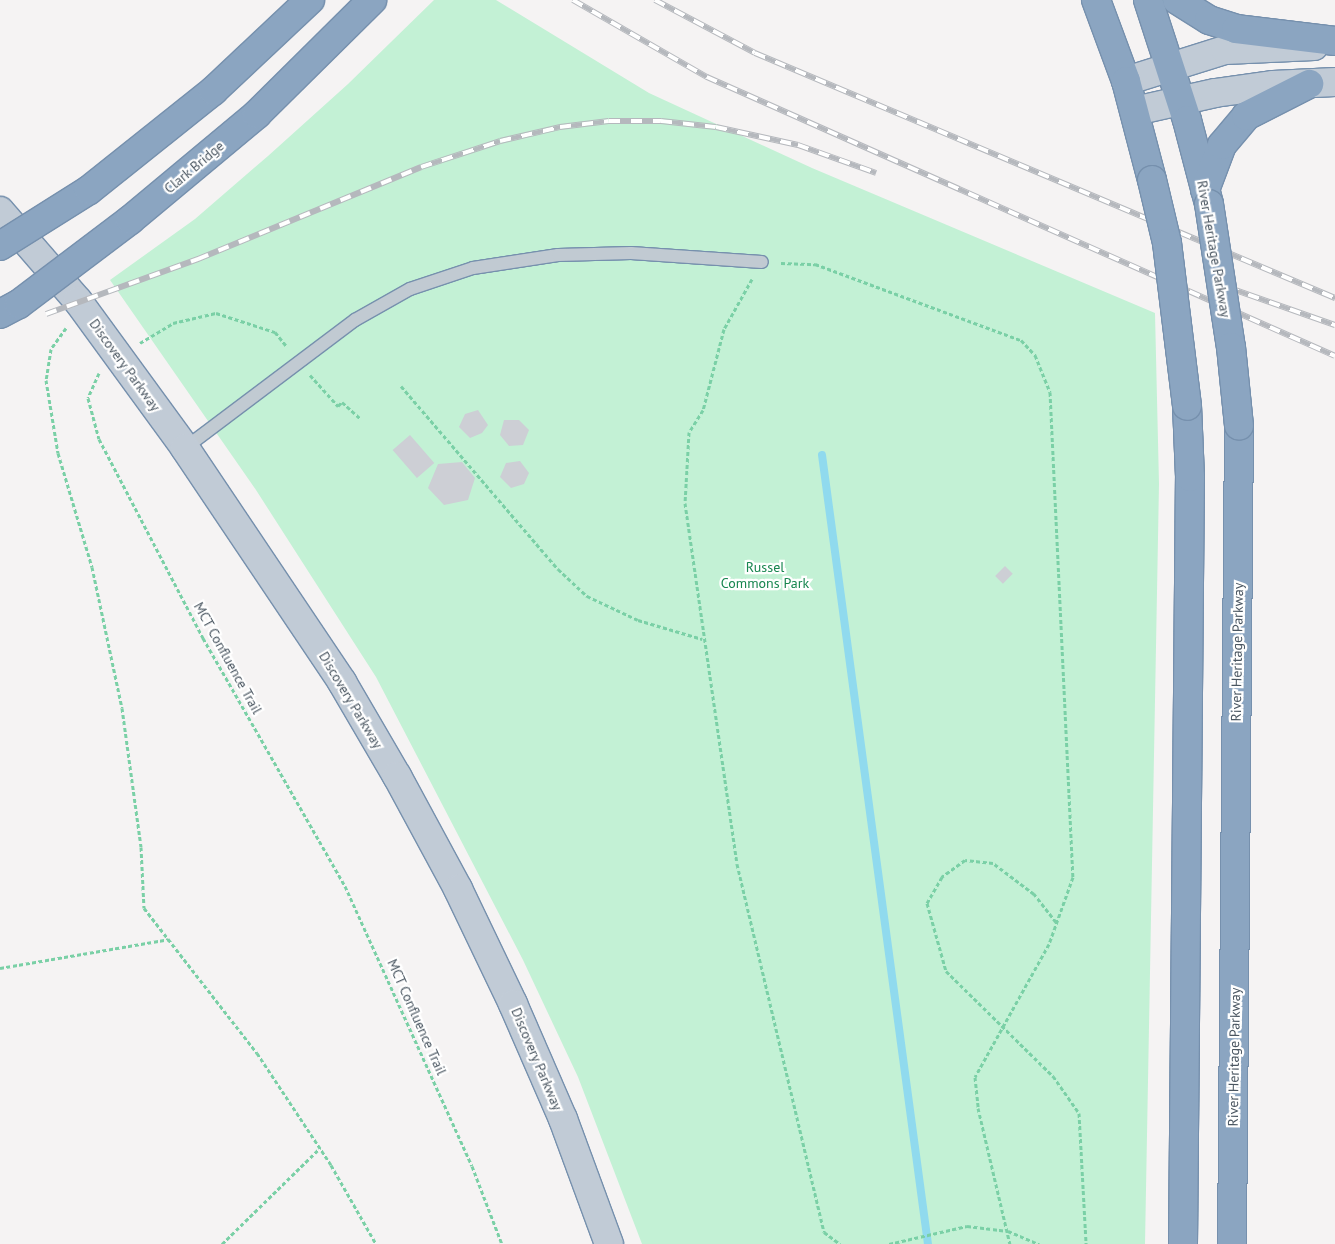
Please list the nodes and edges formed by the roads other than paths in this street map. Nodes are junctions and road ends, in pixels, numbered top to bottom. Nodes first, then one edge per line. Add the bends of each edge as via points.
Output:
1 (310, 0) edge
2 (372, 0) edge
3 (1096, 0) edge
4 (1148, 0) edge
5 (1177, 0) edge
6 (1335, 43) edge
7 (1170, 68) junction
8 (1126, 82) junction
9 (1322, 83) edge
10 (1181, 101) junction
11 (1135, 112) junction
12 (1207, 197) junction
13 (0, 211) edge
14 (0, 246) edge
15 (762, 262) road end
16 (0, 314) edge
17 (185, 448) junction
18 (608, 1244) edge
19 (1183, 1244) edge
20 (1232, 1244) edge

1 - 14 highway, bridge via 212,91 97,184
2 - 16 highway, Clark Bridge, bridge via 250,120 130,220 19,304
3 - 8 highway
4 - 7 highway, River Heritage Parkway
5 - 6 highway via 1209,20 1236,29
6 - 7 street via 1225,50
7 - 8 street
7 - 10 highway, River Heritage Parkway
8 - 11 highway
9 - 10 street via 1264,86
9 - 12 highway via 1246,116 1222,145
10 - 11 street
10 - 12 highway, River Heritage Parkway
11 - 19 highway, bridge via 1167,243 1187,406 1190,477
12 - 20 highway, River Heritage Parkway, bridge via 1231,347 1239,426
13 - 17 street, Discovery Parkway via 82,307
15 - 17 lane via 631,254 567,255 473,268 410,289 354,320
17 - 18 street, Discovery Parkway via 342,682 458,889 514,1004 559,1111

